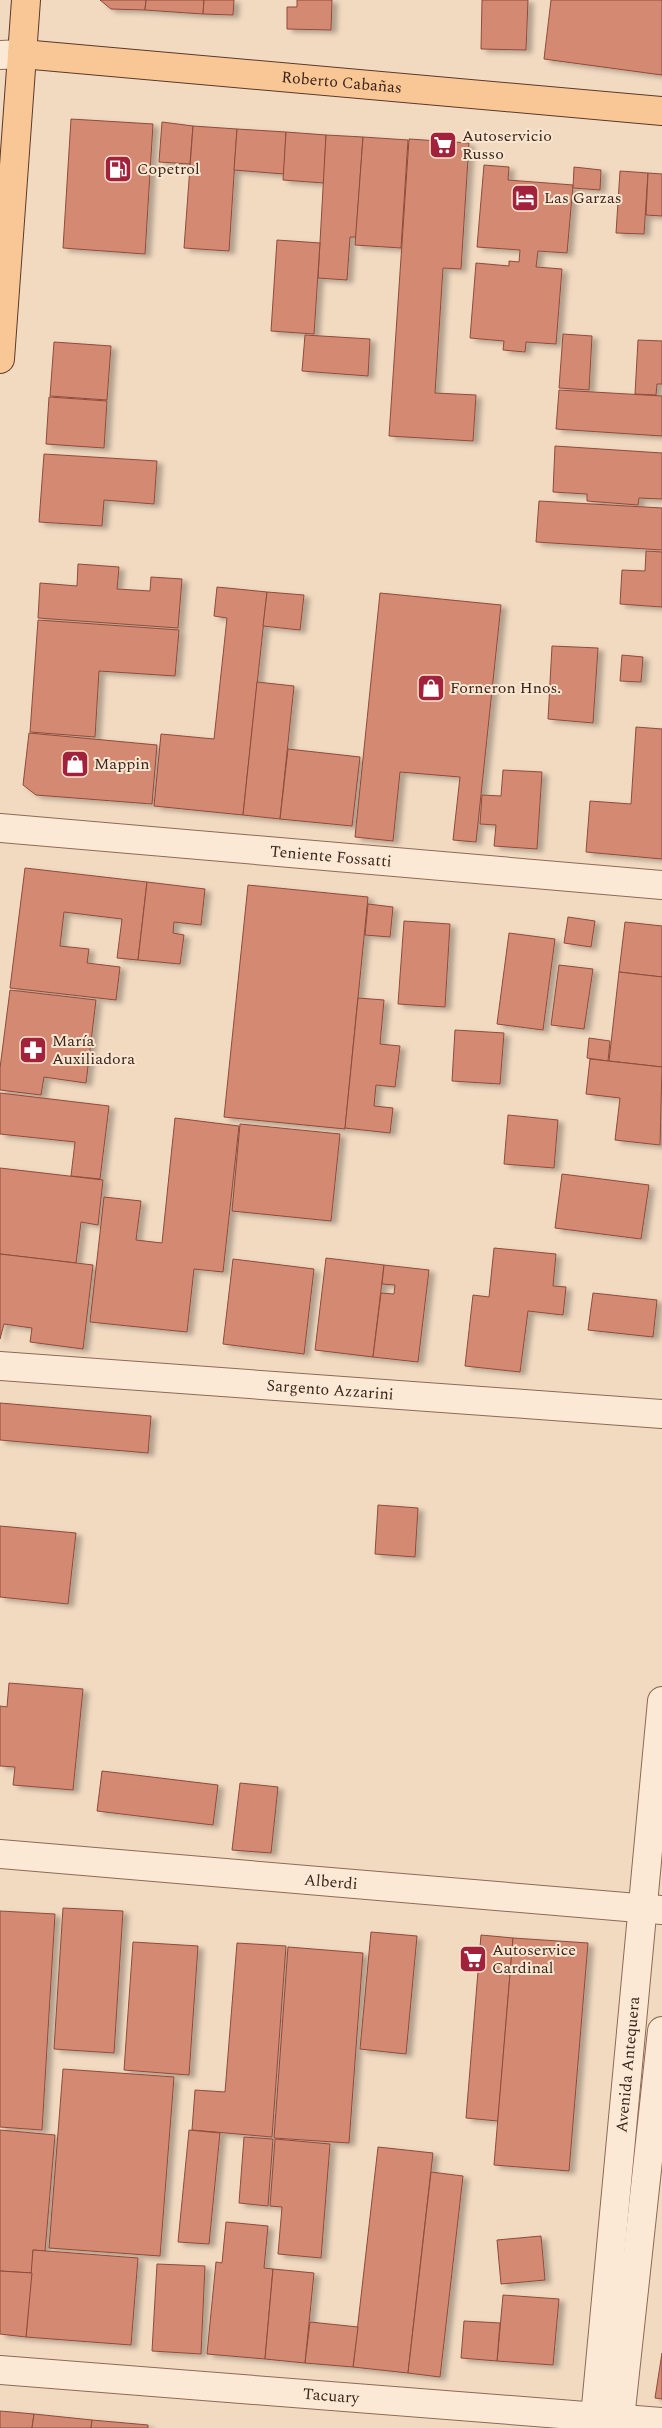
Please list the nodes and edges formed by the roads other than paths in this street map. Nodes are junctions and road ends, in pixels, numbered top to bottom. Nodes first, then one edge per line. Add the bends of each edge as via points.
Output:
1 (26, 0) edge
2 (11, 54) edge
3 (662, 111) edge
4 (0, 359) edge
5 (0, 828) edge
6 (662, 886) edge
7 (0, 1366) edge
8 (662, 1414) edge
9 (662, 1701) edge
10 (0, 1854) edge
11 (652, 1908) edge
12 (662, 2031) edge
13 (0, 2370) edge
14 (607, 2422) edge
15 (662, 2422) edge

1 - 2 main road
2 - 3 main road, Roberto Cabañas
2 - 4 main road
5 - 6 street, Teniente Fossatti
7 - 8 street, Sargento Azzarini
9 - 11 street, Avenida Antequera
10 - 11 street, Alberdi
11 - 14 street, Avenida Antequera
12 - 14 street, Avenida Antequera
13 - 14 street, Tacuary
14 - 15 street, Tacuary

